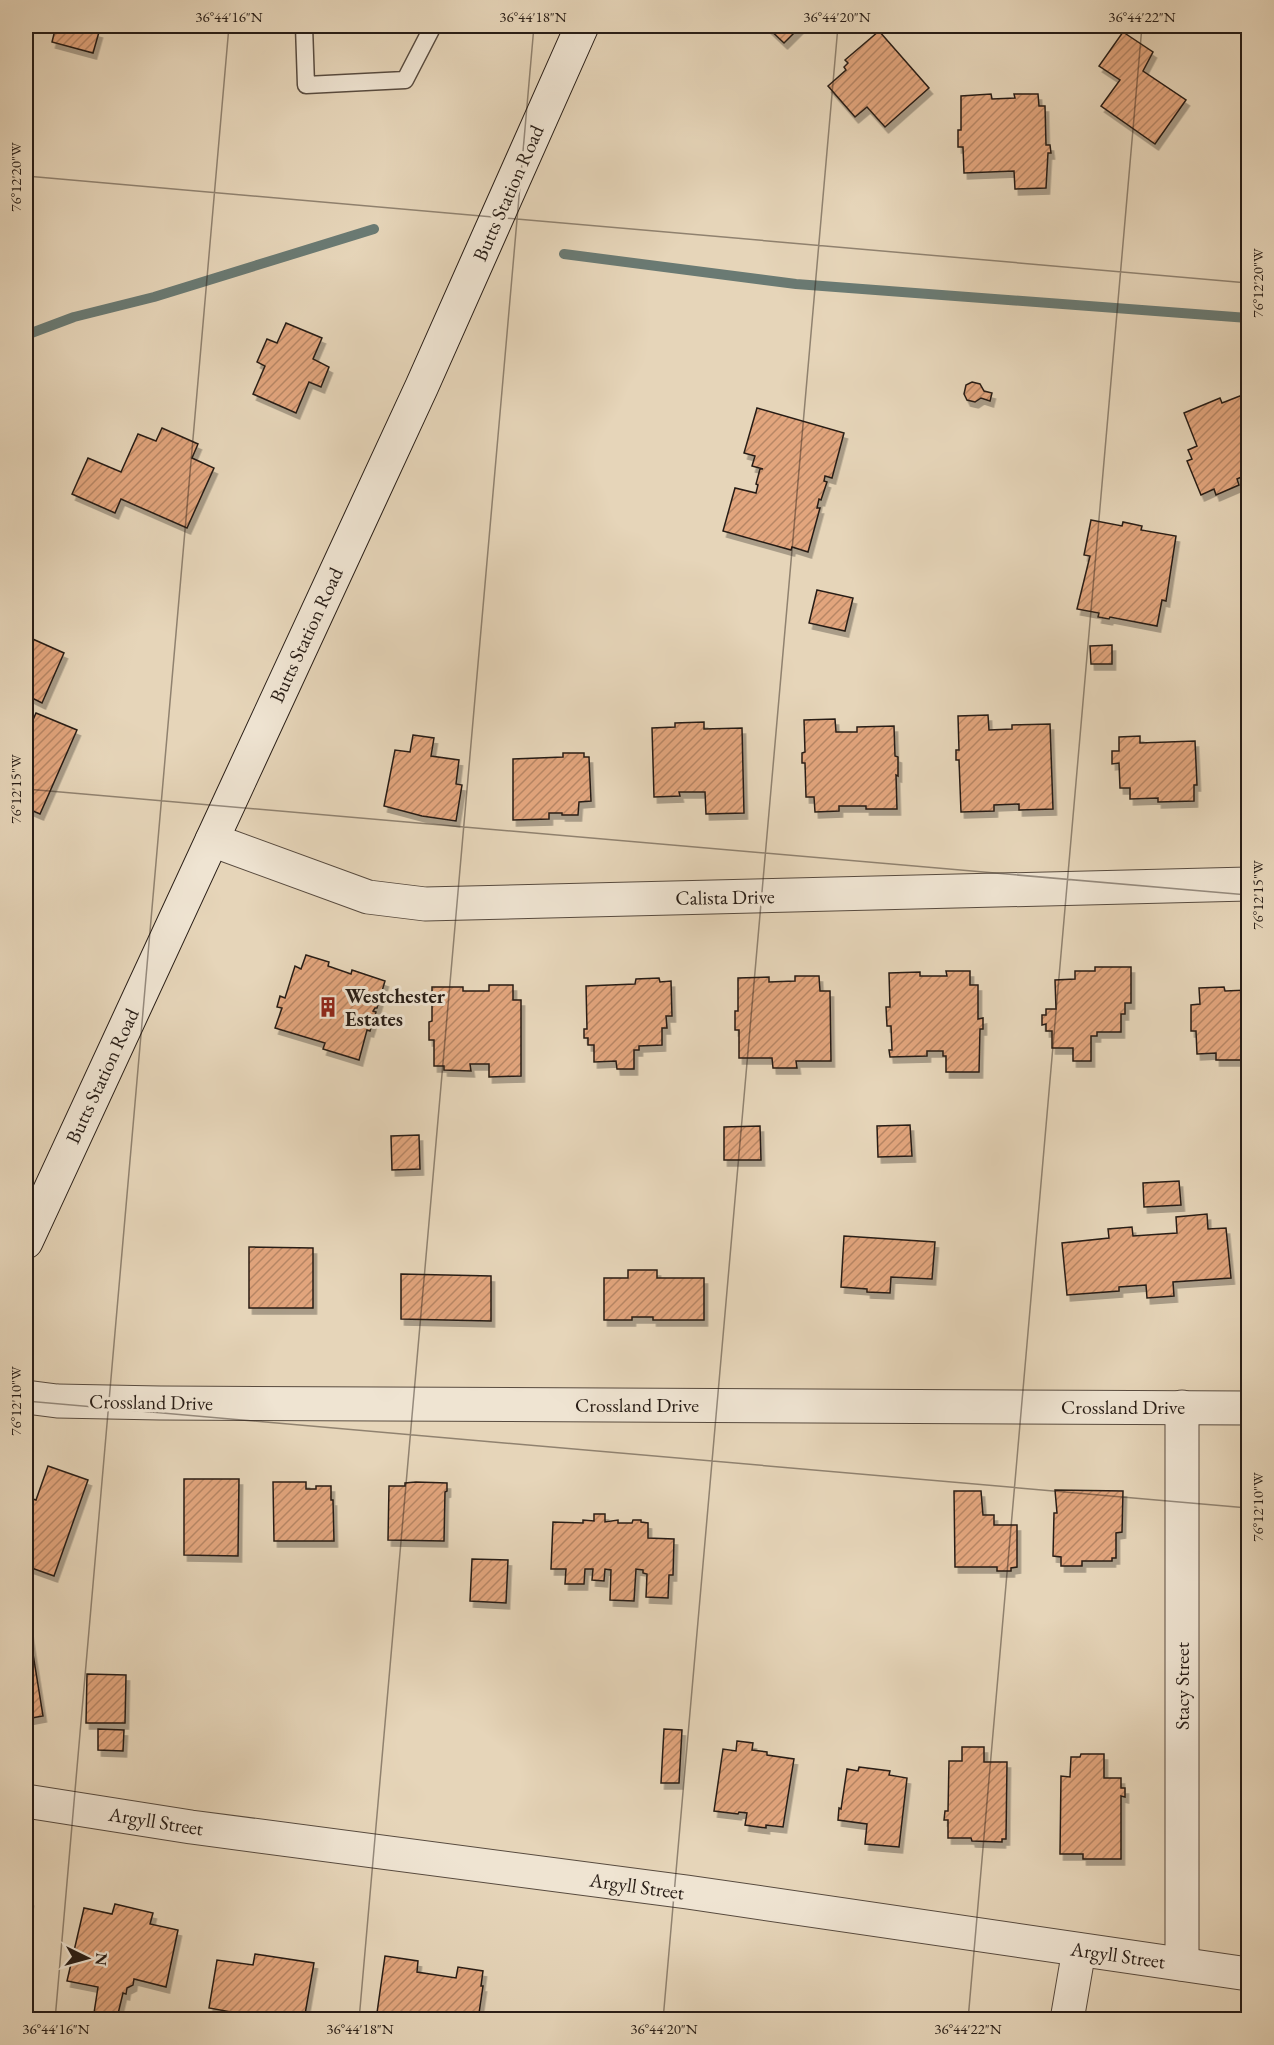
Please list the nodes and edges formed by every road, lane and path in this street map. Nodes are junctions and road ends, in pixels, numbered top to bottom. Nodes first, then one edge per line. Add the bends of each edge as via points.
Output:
1 (304, 26) edge
2 (433, 26) edge
3 (582, 26) edge
4 (212, 840) junction
5 (1248, 884) edge
6 (26, 1242) edge
7 (26, 1397) edge
8 (1182, 1407) junction
9 (1248, 1408) edge
10 (26, 1801) edge
11 (1079, 1950) junction
12 (1182, 1964) junction
13 (1248, 1974) edge
14 (1067, 2019) edge

1 - 2 lane via 306,86 405,80
3 - 4 street, Butts Station Road via 423,386
4 - 5 street, Calista Drive via 369,897 425,904
4 - 6 street, Butts Station Road
7 - 8 street, Crossland Drive via 160,1403
8 - 9 street, Crossland Drive
8 - 12 street, Stacy Street
10 - 11 street, Argyll Street
11 - 12 street, Argyll Street
11 - 14 street
12 - 13 street, Argyll Street

